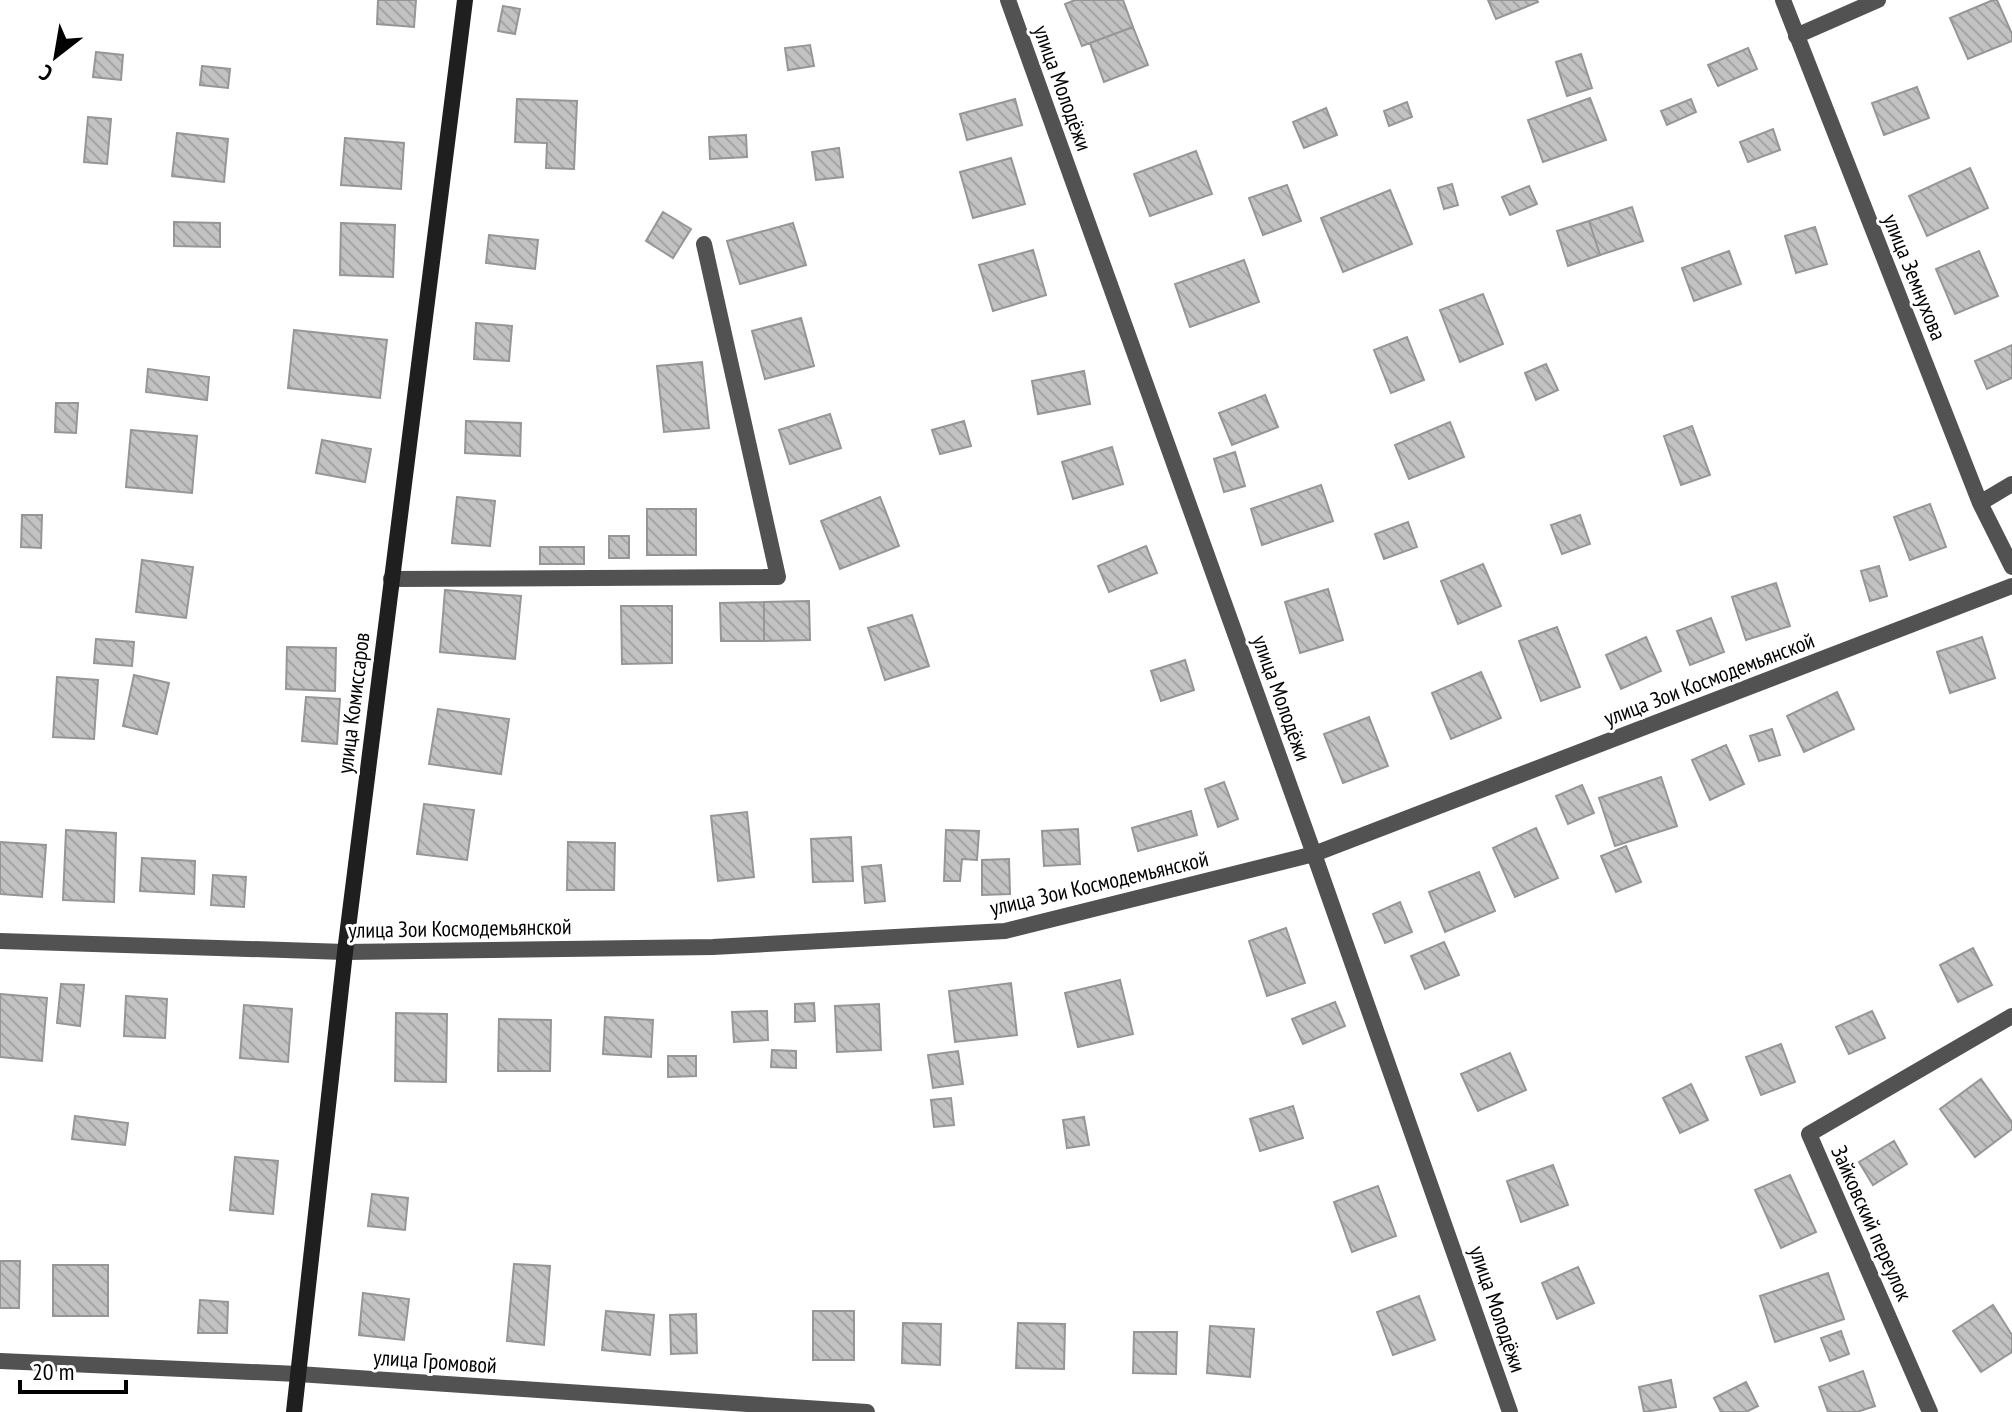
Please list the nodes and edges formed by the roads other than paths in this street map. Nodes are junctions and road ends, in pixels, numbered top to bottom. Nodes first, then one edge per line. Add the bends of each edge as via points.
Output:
1 (465, 0) edge
2 (1008, 0) edge
3 (1783, 0) edge
4 (1878, 0) edge
5 (1796, 36) junction
6 (704, 244) dead end
7 (2012, 484) edge
8 (1980, 503) junction
9 (2012, 567) edge
10 (391, 579) junction
11 (2012, 586) edge
12 (1314, 854) junction
13 (0, 941) edge
14 (345, 952) junction
15 (2012, 1016) edge
16 (0, 1361) edge
17 (298, 1374) junction
18 (294, 1412) edge
19 (867, 1412) edge
20 (1510, 1412) edge
21 (1930, 1412) edge

1 - 10 main road, улица Комиссаров
2 - 12 street, улица Молодёжи
3 - 5 street, улица Земнухова
4 - 5 street
5 - 8 street, улица Земнухова
6 - 10 street via 778,577
7 - 8 street
8 - 9 street, улица Земнухова
10 - 14 main road, улица Комиссаров
11 - 12 street, улица Зои Космодемьянской
12 - 14 street, улица Зои Космодемьянской via 1005,931 713,947
12 - 20 street, улица Молодёжи
13 - 14 street, улица Зои Космодемьянской
14 - 17 main road, улица Комиссаров
15 - 21 street, Зайковский переулок via 1809,1134
16 - 17 street, улица Громовой
17 - 18 main road, улица Комиссаров
17 - 19 street, улица Громовой

